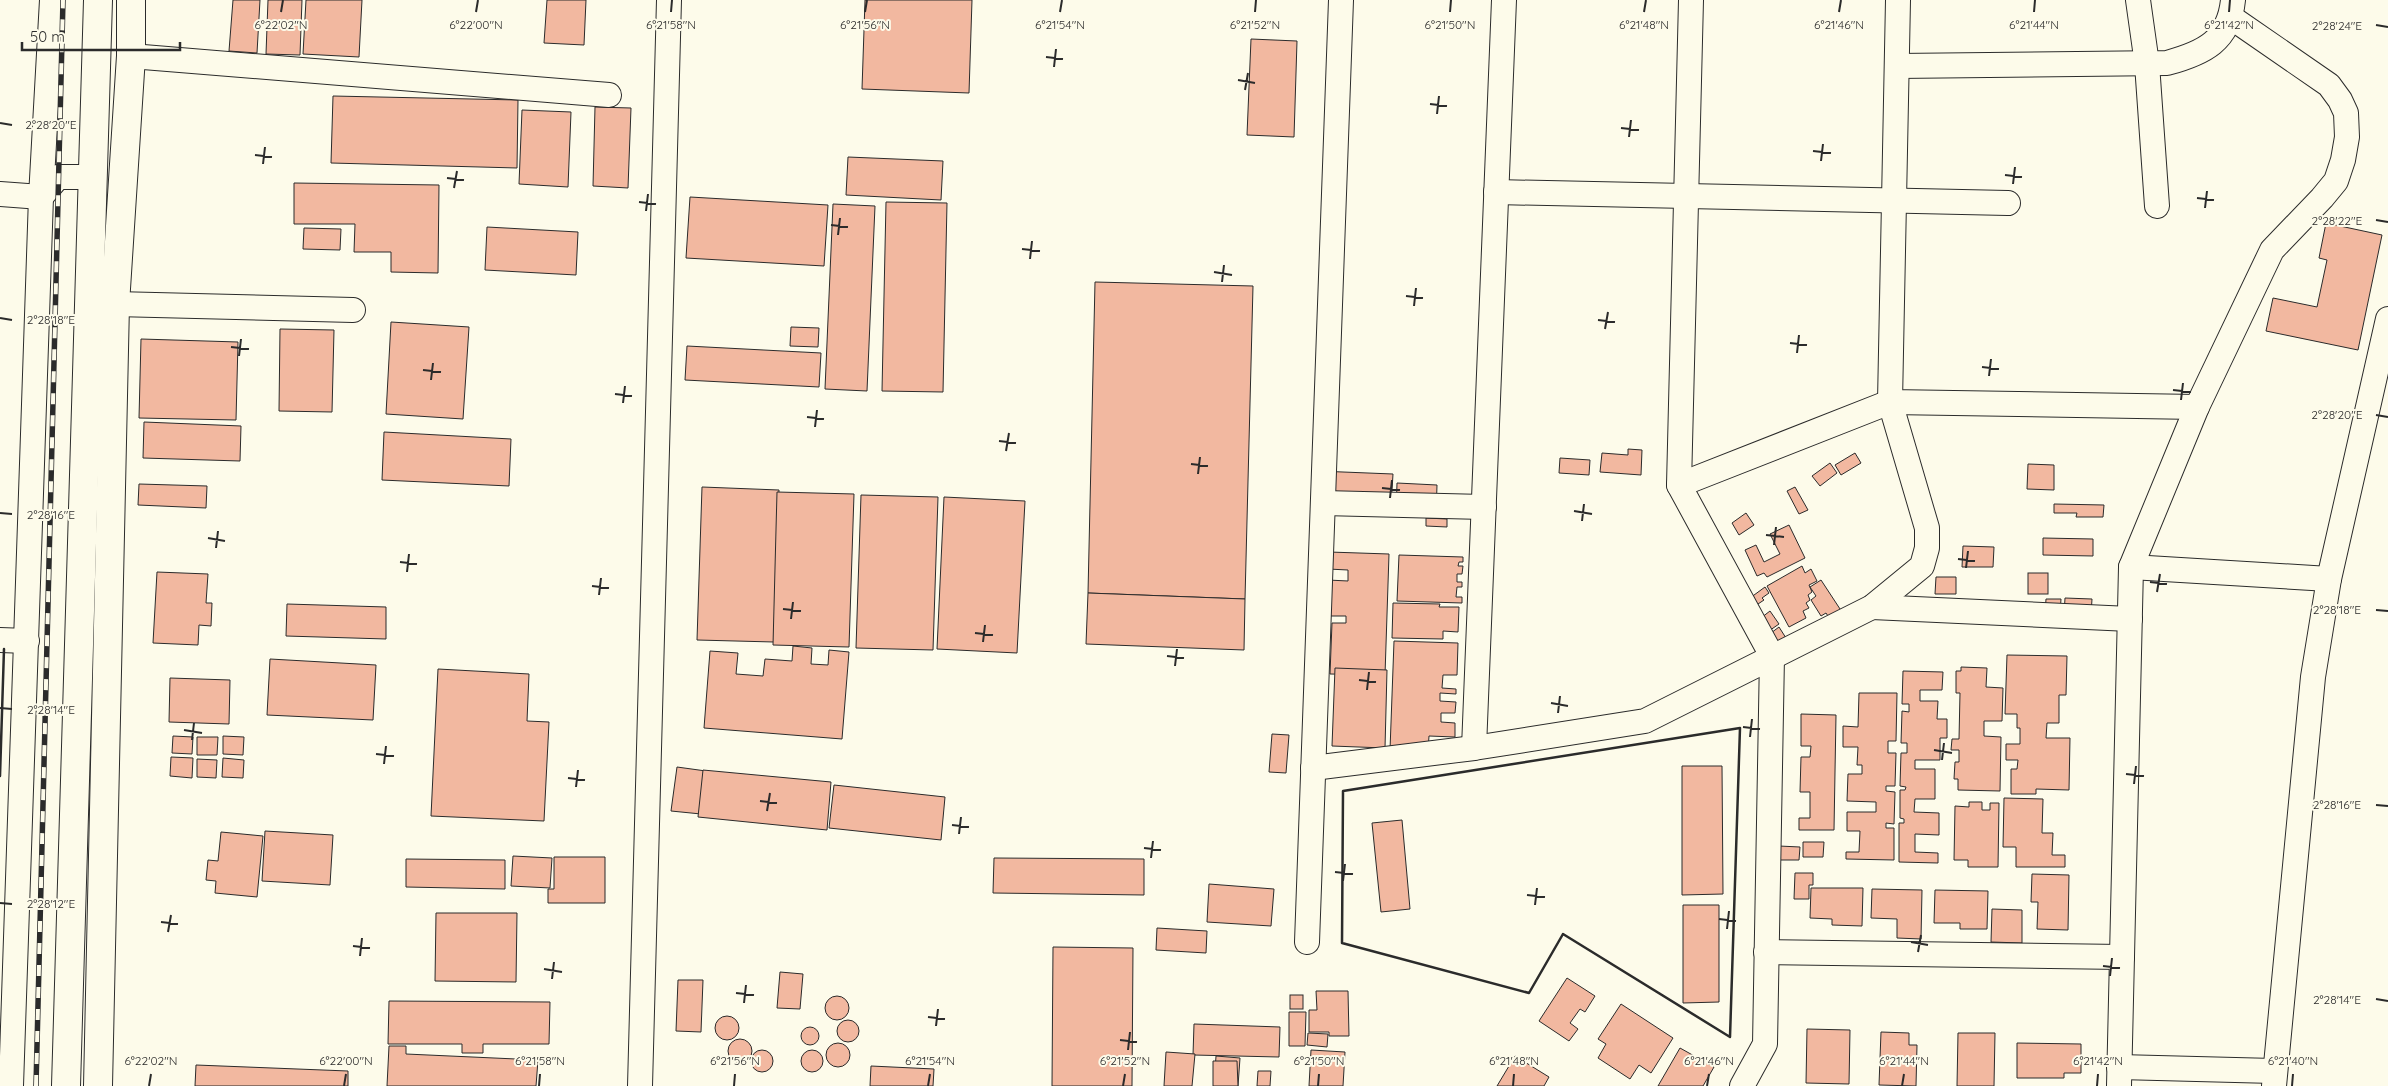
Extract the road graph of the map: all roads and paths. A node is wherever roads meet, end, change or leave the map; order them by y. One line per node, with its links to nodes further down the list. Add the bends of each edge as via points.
1 (52, 0): 19 (street)
2 (98, 0): 15 (highway)
3 (131, 0): 11 (highway)
4 (669, 0): 48 (street)
5 (1341, 0): 29 (street)
6 (1504, 0): 16 (street)
7 (1691, 0): 18 (street)
8 (1898, 0): 13 (street)
9 (2138, 0): 12 (street)
10 (2233, 9): 12 (street, via 2218,40 2193,56); 27 (street, via 2329,85 2346,113 2347,137 2336,180 2272,250)
11 (131, 56): 14 (street); 23 (highway)
12 (2147, 64): 13 (street); 22 (street)
13 (1897, 66): 20 (street)
14 (609, 95)
15 (93, 177): 19 (street, via 58,177); 46 (highway)
16 (1496, 192): 18 (street); 30 (street)
17 (0, 194): 19 (street)
18 (1686, 196): 20 (street); 28 (street)
19 (41, 197): 36 (street)
20 (1894, 200): 21 (street); 26 (street)
21 (2008, 203)
22 (2157, 206)
23 (115, 304): 24 (street); 47 (highway)
24 (353, 310)
25 (2388, 319): 32 (street)
26 (1890, 402): 27 (street); 28 (street); 33 (street, via 1927,528 1927,548 1922,566)
27 (2197, 407): 31 (street)
28 (1679, 485): 37 (street)
29 (1323, 503): 30 (street); 39 (street)
30 (1484, 507): 38 (street)
31 (2131, 567): 32 (street); 34 (street)
32 (2328, 579): 44 (street, via 2313,677)
33 (1872, 607): 34 (street); 37 (street)
34 (2130, 619): 42 (street)
35 (0, 640): 36 (street)
36 (27, 642): 45 (street)
37 (1772, 656): 38 (street, via 1645,721); 41 (street)
38 (1474, 748): 39 (street)
39 (1314, 768): 40 (street)
40 (1308, 942)
41 (1766, 952): 42 (street); 49 (street, via 1765,1044)
42 (2122, 957): 43 (street)
43 (2119, 1076): 44 (street)
44 (2274, 1078)
45 (11, 1086)
46 (66, 1086)
47 (98, 1086)
48 (640, 1086)
49 (1742, 1086)

